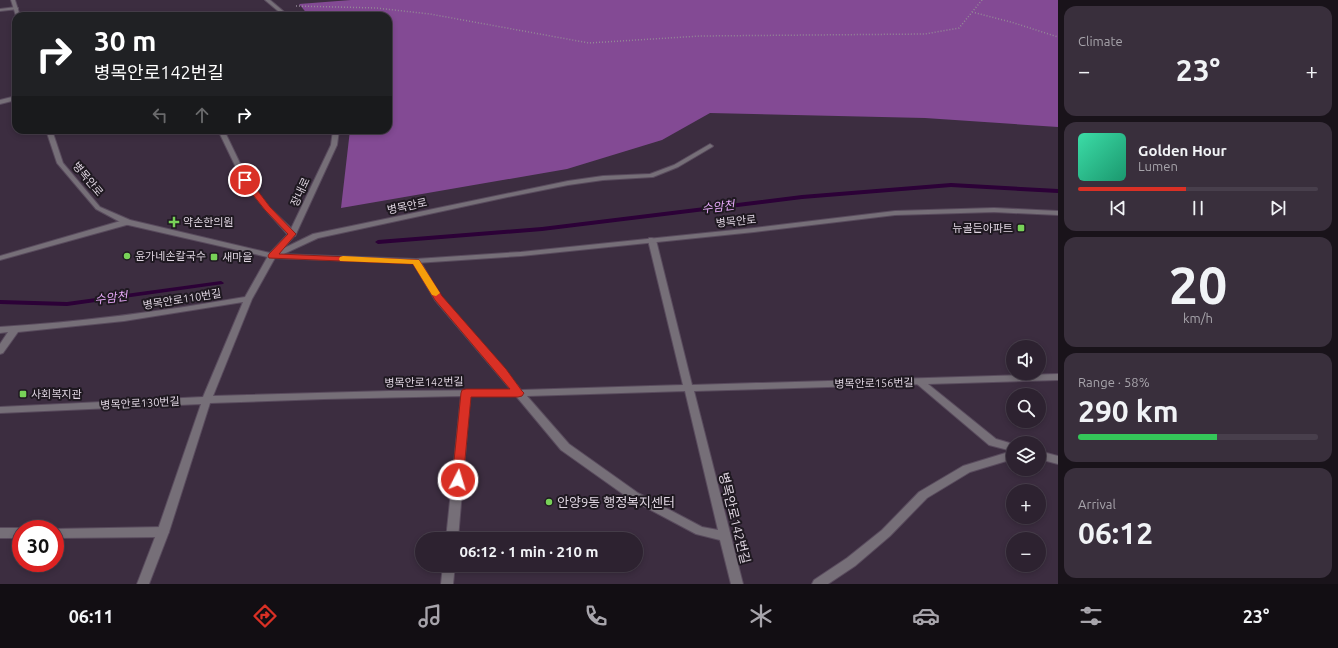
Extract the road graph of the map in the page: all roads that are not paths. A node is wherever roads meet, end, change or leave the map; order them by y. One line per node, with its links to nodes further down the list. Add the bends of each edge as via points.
1 (13, 0): 3 (street)
2 (268, 0): 6 (street)
3 (16, 8): 4 (street); 5 (street)
4 (0, 10)
5 (17, 12)
6 (282, 12)
7 (12, 99): 8 (street)
8 (0, 102)
9 (50, 134): 14 (street, 병목안로, via 60,163 98,208)
10 (223, 134): 15 (street, via 245,180)
11 (335, 134): 15 (street, 장내로, via 334,144)
12 (710, 146): 17 (street, 병목안로, via 676,166 651,176 582,181 503,196 316,236)
13 (1058, 213): 16 (street, 병목안로, via 994,210 895,213)
14 (127, 222): 17 (street, 병목안로); 18 (street)
15 (292, 234): 17 (street, 장내로)
16 (652, 240): 19 (street, 병목안로, via 520,254); 26 (street, 병목안로142번길)
17 (272, 256): 19 (street, 병목안로); 20 (street)
18 (0, 258)
19 (416, 261): 28 (street, via 438,298)
20 (248, 298): 21 (street, 병목안로110번길, via 187,310 84,324); 29 (street)
21 (15, 329): 22 (street, 병목안로110번길); 23 (street)
22 (0, 330)
23 (0, 352)
24 (1058, 377): 25 (street, 병목안로156번길)
25 (920, 382): 26 (street, 병목안로156번길); 31 (street, via 993,442)
26 (689, 388): 28 (street, 병목안로142번길); 40 (street, 병목안로142번길)
27 (466, 393): 28 (street, 병목안로142번길); 29 (street, 병목안로142번길); 36 (street)
28 (518, 393): 40 (street, via 565,447 634,496 700,531)
29 (207, 399): 30 (street, 병목안로130번길); 35 (street)
30 (0, 410)
31 (1006, 446)
32 (1006, 457): 45 (street, via 967,469 923,495 886,533 851,562)
33 (1046, 457): 34 (street)
34 (1058, 460)
35 (163, 532): 39 (street); 42 (street)
36 (453, 532)
37 (0, 533): 38 (street)
38 (12, 533)
39 (64, 533)
40 (726, 536): 44 (street, 병목안로142번길)
41 (448, 572): 43 (street)
42 (143, 584)
43 (447, 584)
44 (737, 584)
45 (818, 584)

